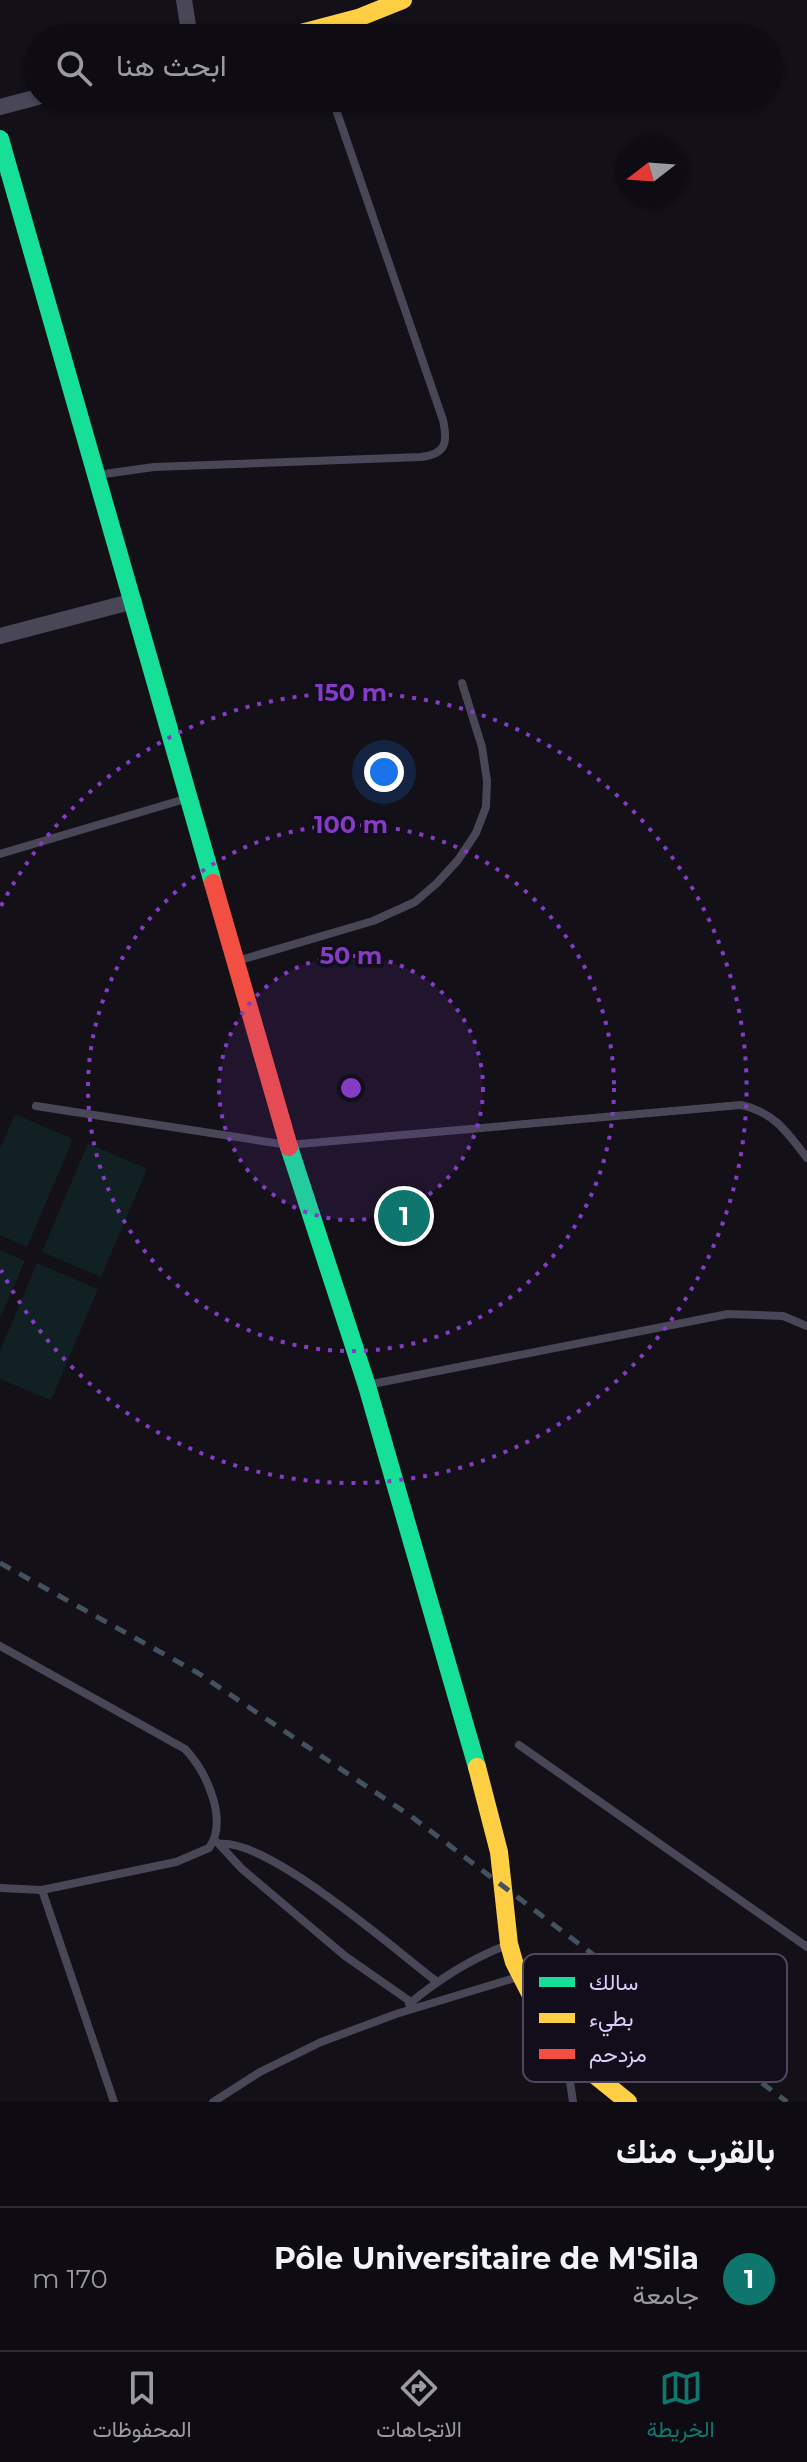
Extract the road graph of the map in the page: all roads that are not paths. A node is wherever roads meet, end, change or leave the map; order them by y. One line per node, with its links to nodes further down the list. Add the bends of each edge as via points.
1 (184, 0): 3 (street)
2 (403, 0): 4 (street)
3 (188, 24)
4 (342, 24)
5 (24, 101): 6 (street)
6 (0, 107)
7 (337, 112): 9 (lane, via 443,420 447,439 442,448 421,457 154,467)
8 (0, 139): 9 (street)
9 (97, 475): 10 (street)
10 (134, 601): 11 (street); 13 (street)
11 (0, 636)
12 (462, 683): 15 (lane, via 487,781 486,807 458,860 415,902 373,921)
13 (190, 798): 14 (lane); 15 (street)
14 (0, 854)
15 (236, 962): 17 (street)
16 (36, 1106): 17 (lane)
17 (288, 1145): 18 (lane, via 741,1105 772,1118); 20 (street)
18 (807, 1158)
19 (807, 1326): 20 (lane, via 783,1316 728,1314)
20 (367, 1386): 26 (street, via 491,1819)
21 (0, 1646): 23 (lane, via 185,1749 201,1766 208,1784)
22 (519, 1745): 27 (lane)
23 (217, 1842): 25 (lane, via 176,1862); 29 (lane, via 240,1845 301,1878); 31 (lane, via 345,1956)
24 (0, 1888): 25 (lane)
25 (42, 1890): 35 (lane)
26 (509, 1944): 28 (street); 29 (lane)
27 (807, 1947)
28 (521, 1977): 30 (street); 32 (lane)
29 (436, 1981): 31 (lane)
30 (523, 1981)
31 (411, 2002): 32 (lane)
32 (396, 2014): 36 (lane, via 297,2054)
33 (570, 2082): 37 (lane)
34 (603, 2082): 38 (street)
35 (114, 2102)
36 (213, 2102)
37 (573, 2102)
38 (628, 2102)

